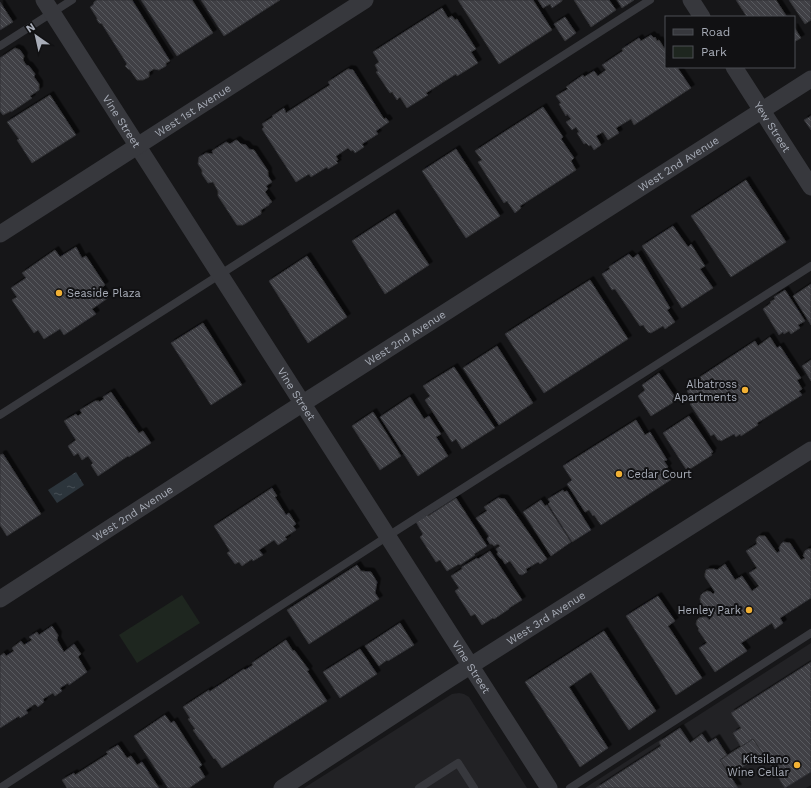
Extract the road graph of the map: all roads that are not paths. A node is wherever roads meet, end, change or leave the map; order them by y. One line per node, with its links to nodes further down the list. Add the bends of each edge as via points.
1 (72, 0): 5 (lane)
2 (364, 0): 11 (street, West 1st Avenue)
3 (650, 0): 15 (lane)
4 (691, 0): 6 (street)
5 (48, 6): 7 (lane); 11 (street, Vine Street)
6 (701, 16)
7 (0, 46)
8 (735, 68): 10 (street, Yew Street)
9 (811, 79): 10 (street, West 2nd Avenue)
10 (762, 110): 12 (street, Yew Street); 16 (street, West 2nd Avenue)
11 (138, 146): 13 (street, West 1st Avenue); 15 (street, Vine Street)
12 (811, 187)
13 (0, 234)
14 (811, 266): 19 (lane)
15 (220, 274): 16 (street, Vine Street); 17 (lane)
16 (303, 404): 19 (street, Vine Street); 20 (street, West 2nd Avenue)
17 (0, 415)
18 (811, 450): 22 (street, West 3rd Avenue)
19 (388, 536): 22 (street, Vine Street); 23 (lane)
20 (0, 599)
21 (811, 633): 28 (lane)
22 (470, 666): 24 (street, West 3rd Avenue); 27 (street, Vine Street)
23 (0, 788)
24 (282, 788)
25 (419, 788): 26 (lane, via 458,763)
26 (474, 788)
27 (549, 788)
28 (570, 788)

